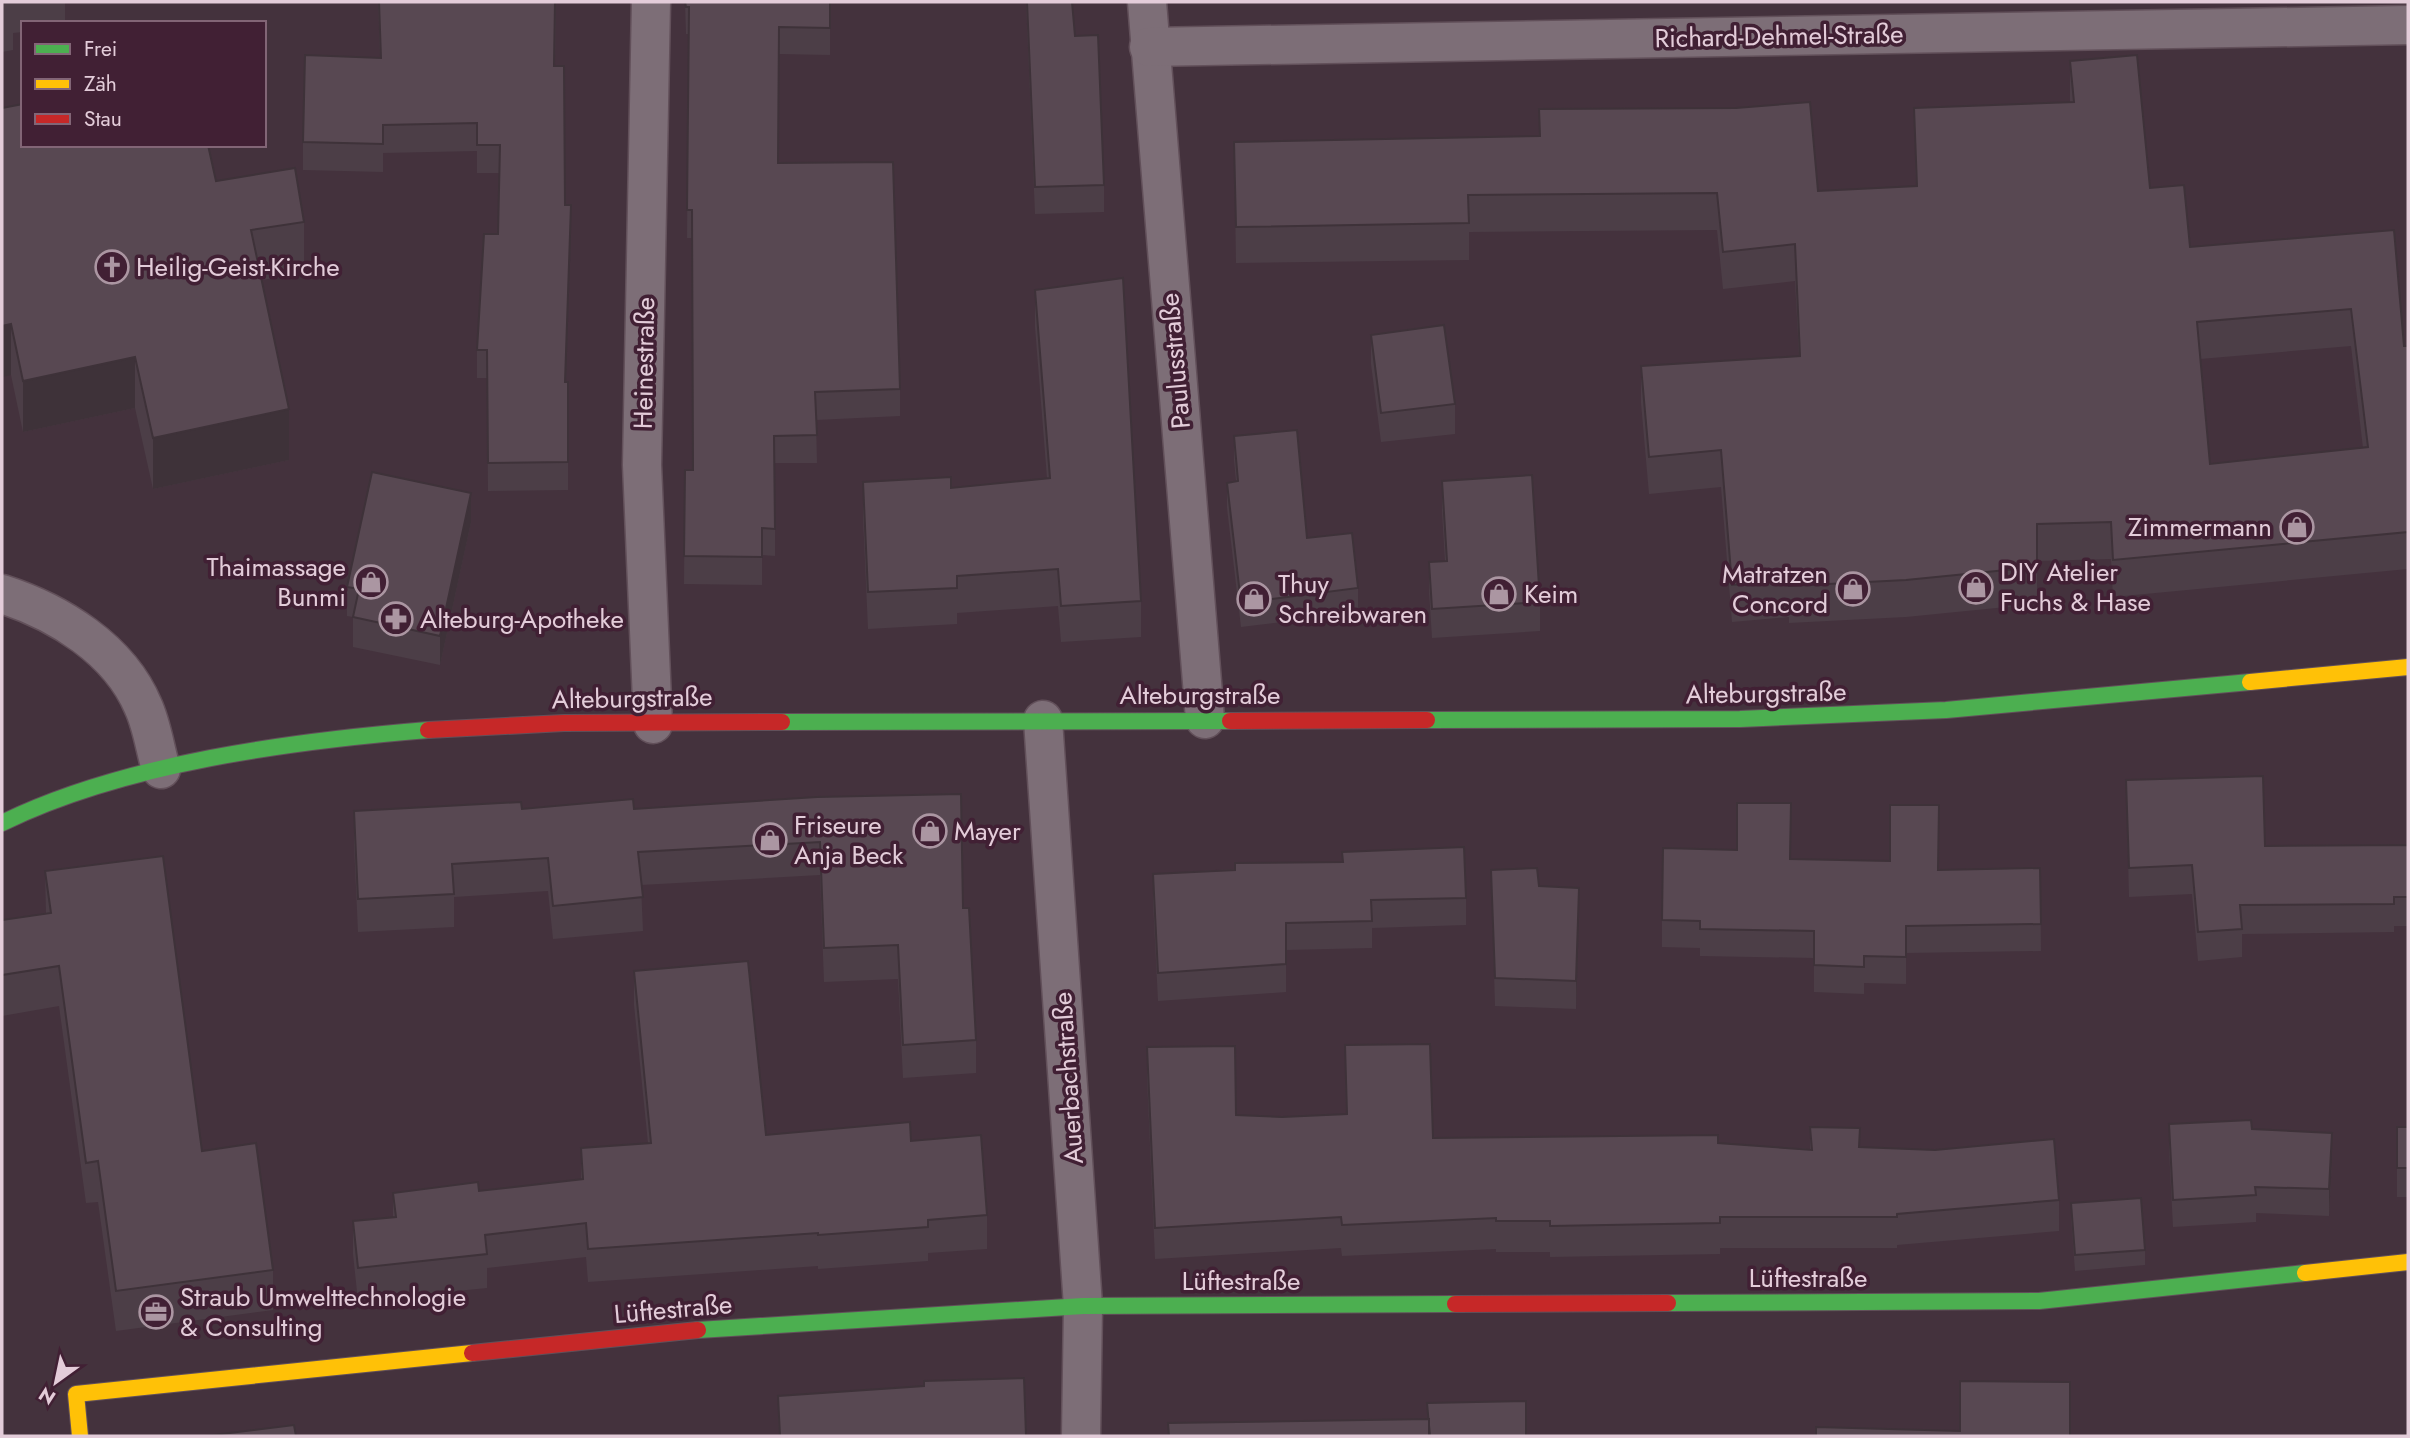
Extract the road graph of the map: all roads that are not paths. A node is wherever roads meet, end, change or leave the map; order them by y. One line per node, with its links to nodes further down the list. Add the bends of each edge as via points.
1 (651, 2): 9 (street, Heinestraße, via 642,465)
2 (1147, 2): 4 (street, Paulusstraße)
3 (2408, 24): 4 (street, Richard-Dehmel-Straße)
4 (1149, 47): 7 (street, Paulusstraße)
5 (2, 594): 10 (street, via 64,621 110,658 144,707)
6 (2408, 667): 7 (main road, Alteburgstraße, via 1868,715)
7 (1205, 719): 8 (main road, Alteburgstraße)
8 (1043, 720): 9 (main road, Alteburgstraße); 13 (street, Auerbachstraße)
9 (653, 724): 10 (main road, Alteburgstraße, via 424,729 259,749)
10 (161, 769): 11 (main road, Alteburgstraße, via 64,797)
11 (2, 823)
12 (2408, 1262): 13 (main road, Lüftestraße, via 2039,1301)
13 (1083, 1306): 14 (main road, Lüftestraße, via 670,1332 76,1394); 15 (street, Auerbachstraße)
14 (80, 1436)
15 (1081, 1436)

